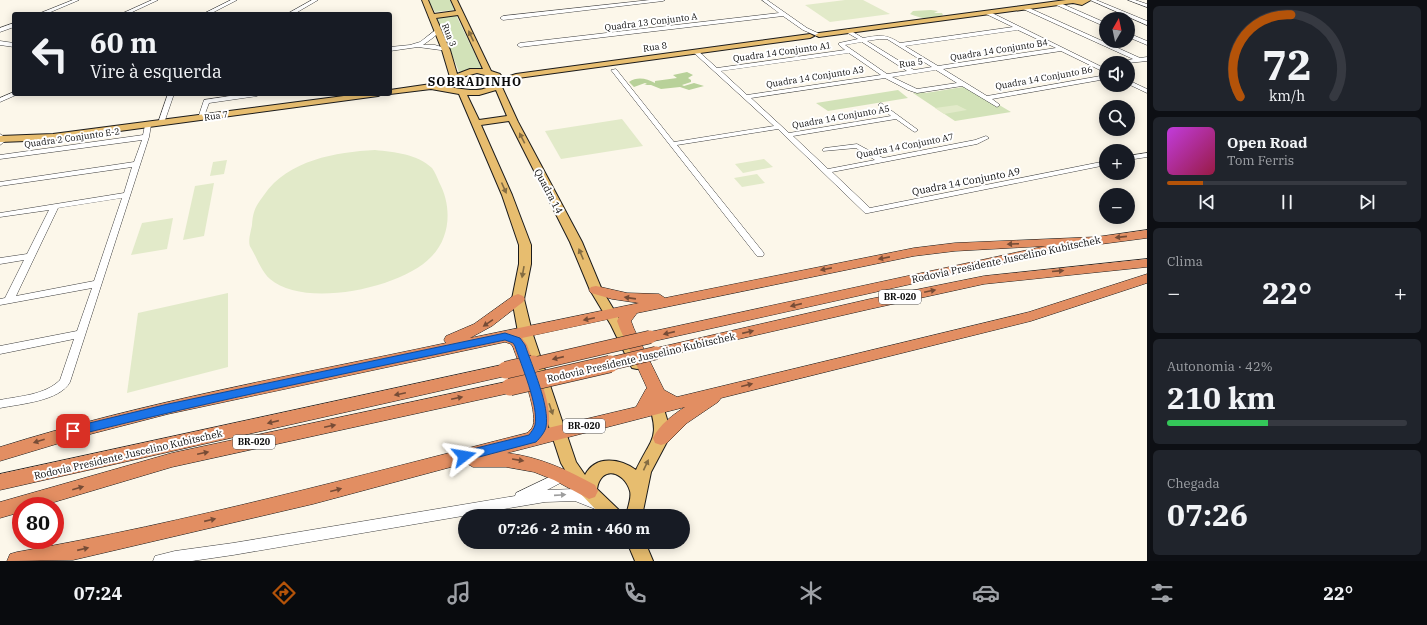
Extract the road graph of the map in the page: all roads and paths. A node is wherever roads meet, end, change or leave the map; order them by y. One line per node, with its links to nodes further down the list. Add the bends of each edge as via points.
1 (77, 0): 15 (street)
2 (156, 0): 16 (street)
3 (235, 0): 17 (street)
4 (316, 0): 18 (street)
5 (425, 0): 22 (main road, Rua 3)
6 (454, 0): 19 (main road, Rua 3)
7 (663, 0): 23 (street)
8 (764, 0): 21 (street)
9 (1079, 0): 12 (main road, Rua 8)
10 (1092, 0): 25 (street)
11 (1130, 0): 13 (street)
12 (1056, 3): 14 (main road, Rua 8); 24 (street)
13 (1147, 6)
14 (1025, 8): 20 (main road, Rua 8); 46 (street)
15 (46, 12)
16 (129, 12)
17 (210, 12)
18 (294, 12)
19 (460, 12): 22 (main road); 55 (main road, Rua 3, one-way to 19)
20 (988, 13): 27 (street); 30 (main road, Rua 8)
21 (785, 14): 31 (street); 38 (street, Quadra 13 Conjunto A)
22 (432, 15): 29 (main road, Rua 3)
23 (503, 18)
24 (1099, 22)
25 (1147, 23)
26 (12, 26): 28 (street)
27 (1018, 28): 37 (street); 41 (street)
28 (0, 30)
29 (437, 31): 39 (street, via 429,41); 42 (main road, Rua 3)
30 (848, 31): 31 (main road, Rua 8); 33 (street)
31 (816, 36): 43 (main road, Rua 8)
32 (1135, 38): 35 (street)
33 (862, 40): 37 (street, via 886,37); 44 (street, via 842,43 841,45); 54 (street)
34 (0, 42): 36 (street)
35 (1147, 43)
36 (12, 45)
37 (900, 45): 51 (street)
38 (520, 46)
39 (408, 47): 40 (street); 42 (street)
40 (392, 49)
41 (1062, 49): 48 (street); 51 (street, Quadra 14 Conjunto B4)
42 (446, 50): 59 (main road, Rua 3)
43 (695, 51): 50 (main road, Rua 8); 53 (street)
44 (850, 51): 53 (street, Quadra 14 Conjunto A1); 57 (street)
45 (1147, 59): 46 (street)
46 (1139, 60): 47 (street)
47 (1135, 61)
48 (1096, 66): 49 (street); 52 (street)
49 (1099, 66)
50 (614, 68): 56 (main road, Rua 8, via 600,64); 88 (street)
51 (938, 68): 54 (street, Rua 5); 60 (street)
52 (1099, 68)
53 (717, 70): 71 (street)
54 (913, 72): 57 (street, Rua 5)
55 (491, 73): 56 (main road, Rua 8); 59 (main road, Rua 8, via 469,72); 62 (main road, Rua 3, via 498,76)
56 (516, 76): 62 (main road, Rua 8)
57 (887, 76): 60 (street, via 914,90); 71 (street, Quadra 14 Conjunto A3)
58 (1099, 78): 72 (street, Quadra 14 Conjunto B6)
59 (453, 79): 63 (main road, Rua 8); 65 (main road, Rua 3, via 450,83)
60 (963, 84): 72 (street)
61 (1135, 85): 64 (street)
62 (500, 87): 65 (main road, Rua 8, via 478,93); 76 (main road, Quadra 14)
63 (416, 89): 65 (main road, Rua 8); 66 (main road)
64 (1147, 90)
65 (459, 91): 79 (main road, Rua 3)
66 (392, 92)
67 (12, 95): 73 (street)
68 (169, 96): 80 (street)
69 (244, 96): 78 (street, via 206,102)
70 (363, 96): 78 (main road, Rua 7)
71 (747, 97): 82 (street)
72 (986, 98): 75 (street)
73 (0, 100)
74 (881, 105): 77 (street, Quadra 14 Conjunto A5)
75 (997, 105)
76 (511, 116): 79 (main road); 110 (main road, Quadra 14, one-way to 76, via 569,229)
77 (896, 117): 83 (street, Quadra 14 Conjunto A5); 84 (street, Quadra 14 Conjunto A5)
78 (201, 118): 80 (main road, Rua 7)
79 (474, 121): 111 (main road, Rua 3, one-way to 111, via 507,195 525,245 525,264)
80 (161, 123): 81 (main road, Rua 7)
81 (148, 125): 85 (street); 87 (main road, Rua 7)
82 (779, 127): 84 (street); 88 (street)
83 (915, 130)
84 (788, 135): 96 (street)
85 (146, 137): 91 (street, Quadra 2 Conjunto E-2); 94 (street)
86 (986, 138): 93 (street, Quadra 14 Conjunto A7, via 977,142)
87 (1, 141)
88 (672, 144): 103 (street)
89 (824, 150): 93 (street, via 857,146)
90 (1147, 155): 92 (street)
91 (0, 156)
92 (1135, 157)
93 (881, 160): 96 (street, Quadra 14 Conjunto A7)
94 (137, 164): 97 (street); 98 (street)
95 (1099, 164): 96 (street, Quadra 14 Conjunto A9, via 868,211)
96 (827, 171)
97 (0, 184)
98 (126, 195): 99 (street); 108 (street)
99 (55, 206): 100 (street); 104 (street)
100 (0, 215)
101 (1147, 234): 102 (highway, Rodovia Presidente Juscelino Kubitschek / BR-020, one-way to 102)
102 (1094, 240): 109 (highway, BR-020, one-way to 109, via 955,247 914,252); 130 (highway, Rodovia Presidente Juscelino Kubitschek / BR-020, one-way to 130, bridge)
103 (760, 254)
104 (30, 256): 105 (street); 112 (street)
105 (0, 261)
106 (1147, 263): 137 (highway, Rodovia Presidente Juscelino Kubitschek / BR-020, one-way to 106, bridge, via 172,460 510,387 862,305 984,280)
107 (1147, 278): 120 (highway, BR-020, one-way to 107, via 1031,316)
108 (96, 284): 112 (street); 116 (street)
109 (751, 284): 110 (highway, one-way to 110, via 714,288 661,299 632,299); 113 (highway, BR-020)
110 (596, 290): 114 (main road, Quadra 14)
111 (518, 299): 115 (main road); 119 (highway, one-way to 119, via 489,323 465,336)
112 (5, 301)
113 (632, 310): 114 (highway, BR-020); 122 (highway, via 625,318 624,324 647,372 661,396)
114 (612, 314): 115 (highway, BR-020, one-way to 115); 121 (main road, Quadra 14)
115 (525, 332): 117 (highway, BR-020); 124 (main road, one-way to 124)
116 (80, 334): 118 (street); 123 (street, via 65,382 60,388 50,393)
117 (505, 336): 119 (highway, BR-020); 126 (highway, via 516,340 520,345 542,416 538,433)
118 (0, 350)
119 (366, 365): 127 (highway, BR-020, one-way to 127, via 108,422)
120 (728, 390): 122 (highway, BR-020); 125 (highway, via 681,418)
121 (655, 401): 122 (highway, BR-020); 124 (highway, BR-020, via 641,412); 125 (main road, Quadra 14, via 662,426)
122 (677, 403)
123 (0, 404)
124 (559, 432): 126 (highway, BR-020); 129 (main road)
125 (661, 438): 132 (main road, one-way to 125, via 643,471)
126 (532, 439): 128 (highway, BR-020)
127 (0, 454)
128 (437, 463): 129 (highway, one-way to 129, via 514,459); 139 (highway, BR-020, one-way to 128, via 73,551 312,496)
129 (567, 472): 131 (highway); 133 (street, via 544,486)
130 (0, 482)
131 (589, 491): 132 (main road, via 594,474 601,468 610,467 628,473); 135 (main road)
132 (638, 491): 136 (main road)
133 (508, 502): 134 (street, one-way to 134, via 575,494); 140 (street)
134 (604, 509)
135 (607, 509)
136 (635, 509)
137 (0, 510)
138 (639, 549): 141 (main road)
139 (17, 561)
140 (160, 561)
141 (644, 561)

